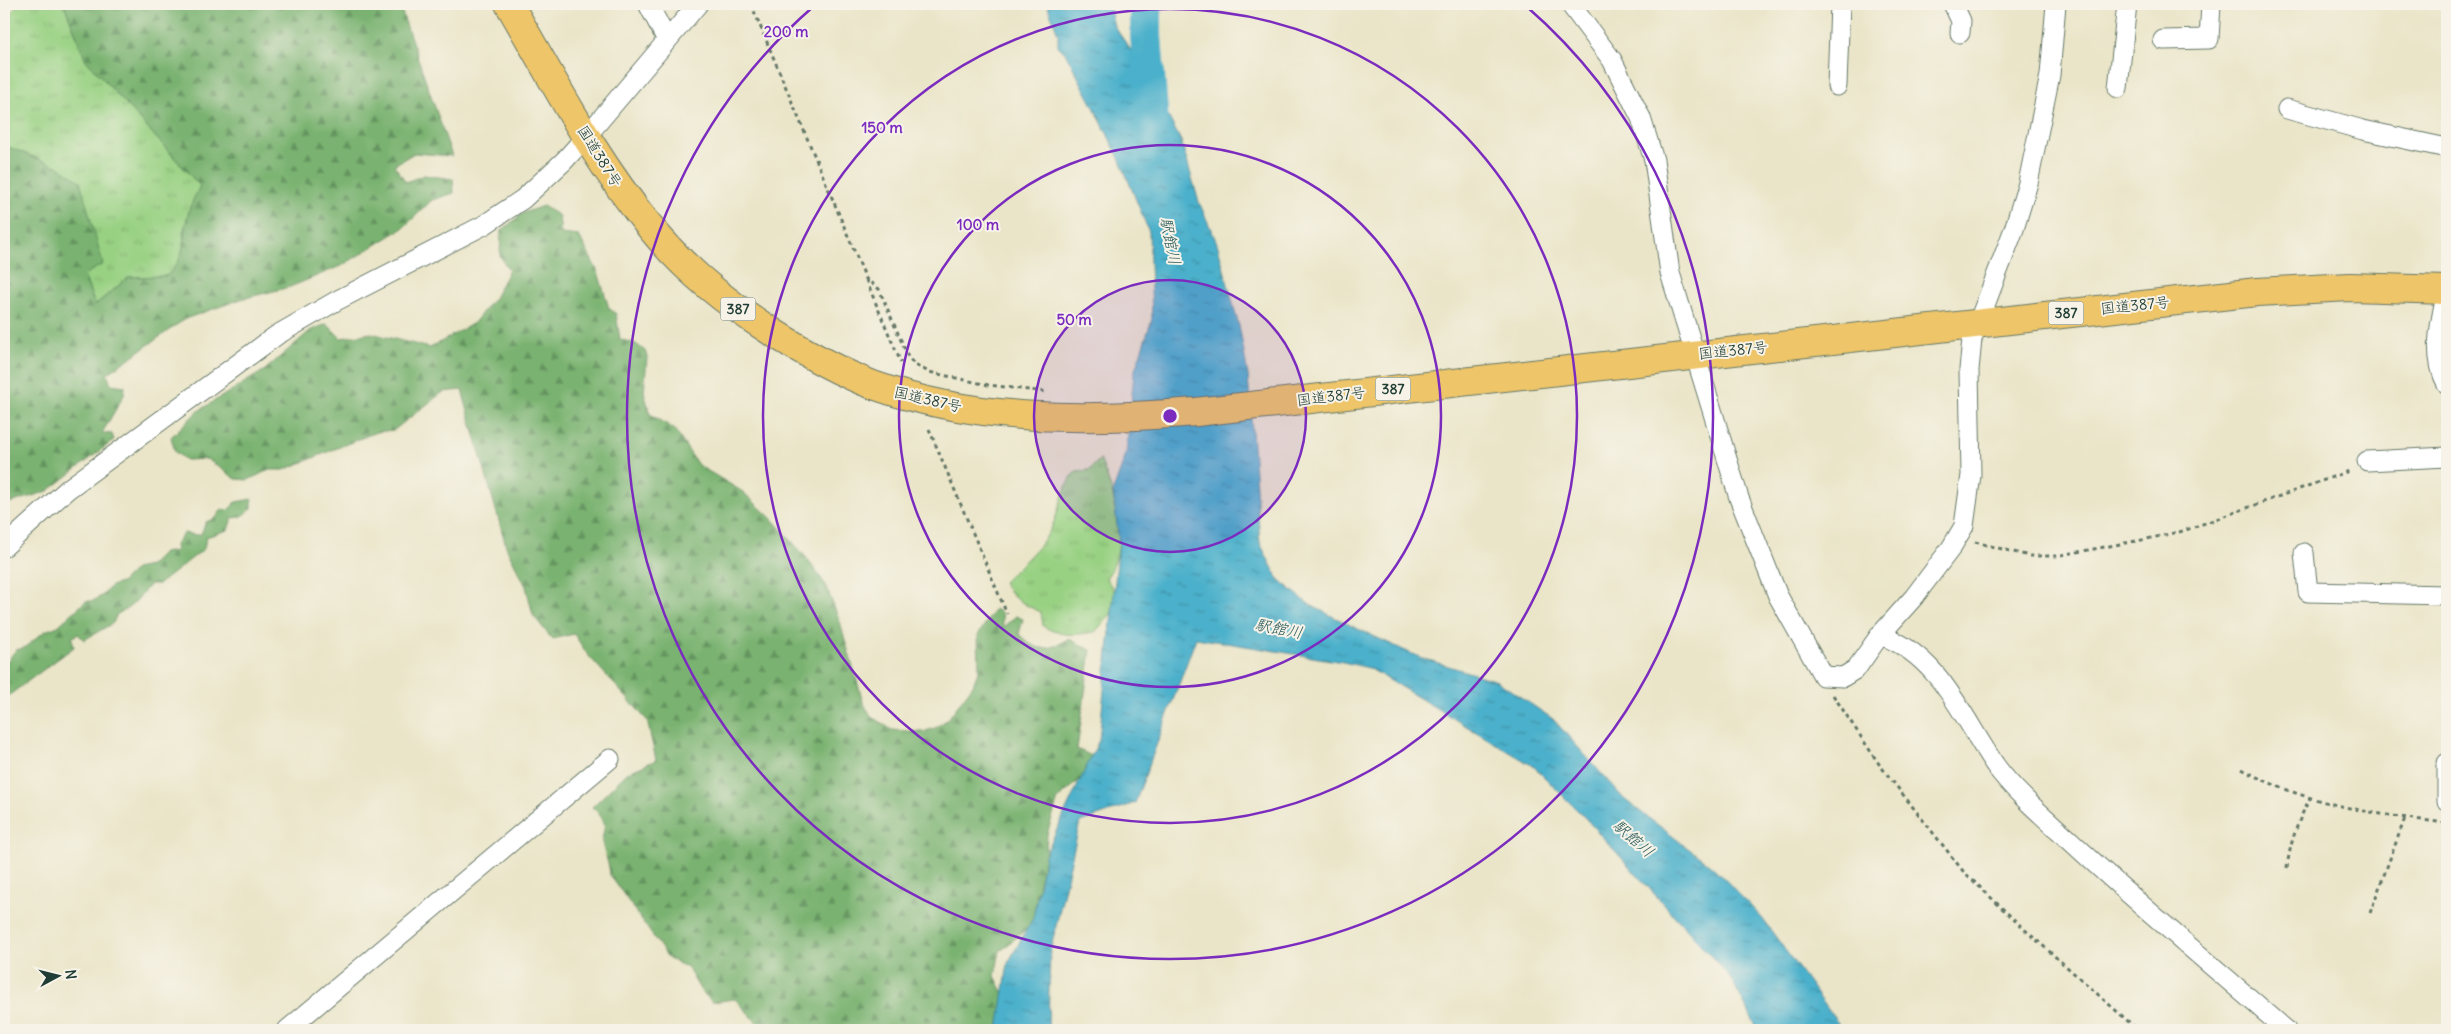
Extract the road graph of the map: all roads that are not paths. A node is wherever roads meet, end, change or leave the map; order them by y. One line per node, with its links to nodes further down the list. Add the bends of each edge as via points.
1 (509, 4): 16 (highway, 国道387号 / 387)
2 (648, 4): 11 (street)
3 (698, 4): 11 (street)
4 (1570, 4): 20 (street, via 1612,60 1641,118 1654,160 1670,273)
5 (1840, 4): 13 (street)
6 (1953, 4): 10 (street, via 1961,21)
7 (2056, 4): 19 (street, via 2050,76 2028,182 2014,230)
8 (2127, 4): 14 (street)
9 (2211, 4): 12 (street, via 2209,39)
10 (1960, 33)
11 (667, 40): 16 (street)
12 (2163, 40)
13 (1837, 86)
14 (2118, 88)
15 (2287, 109): 17 (street)
16 (588, 134): 20 (highway, 国道387号 / 387, via 634,208 694,274 759,324 815,358 870,384 936,402 1004,414 1100,418 1224,409); 24 (street, via 541,183 503,213 336,301 246,356 68,488)
17 (2447, 148)
18 (2447, 290): 19 (highway, 国道387号 / 387, via 2304,289); 21 (street, via 2439,345 2439,364)
19 (1978, 322): 20 (highway, 国道387号 / 387); 27 (street, via 1972,339 1969,370 1970,496 1961,532 1914,597)
20 (1691, 355): 27 (street, via 1750,528 1778,596 1823,676 1849,675)
21 (2447, 384)
22 (2447, 457): 23 (street)
23 (2367, 461)
24 (4, 547)
25 (2304, 553): 26 (street, via 2308,592)
26 (2447, 594)
27 (1880, 635): 32 (street, via 1905,646 1929,666 1945,685 1997,768 2038,810)
28 (610, 759): 31 (street)
29 (2447, 763): 30 (street)
30 (2447, 801)
31 (287, 1030)
32 (2286, 1030)

